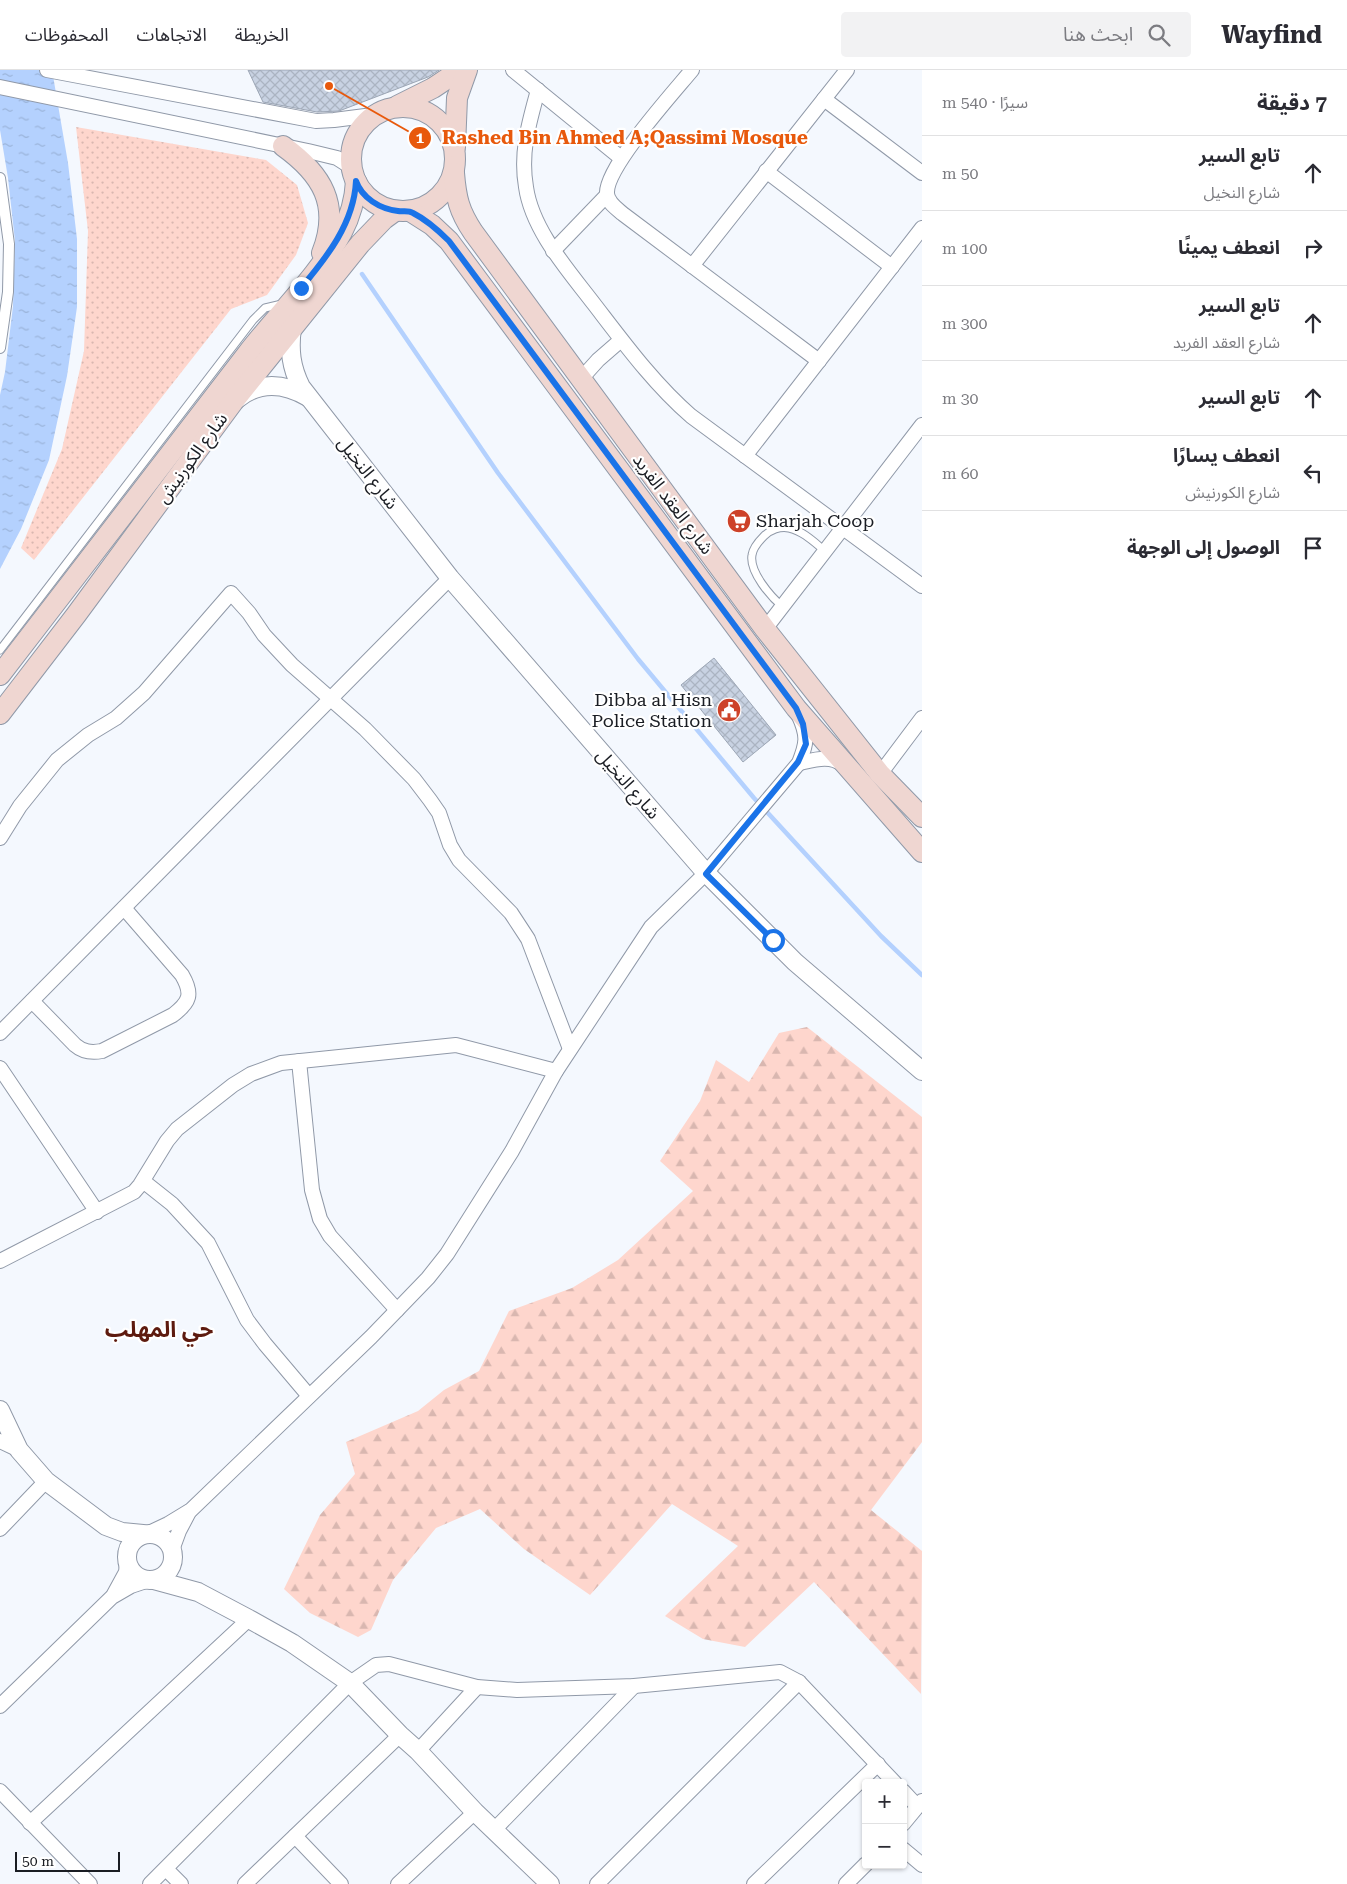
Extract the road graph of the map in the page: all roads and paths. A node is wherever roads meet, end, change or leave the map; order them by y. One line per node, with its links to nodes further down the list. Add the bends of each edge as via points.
1 (47, 70): 11 (street, via 316,121)
2 (460, 70): 10 (main road)
3 (467, 70): 13 (main road, via 457,98)
4 (513, 70): 8 (street)
5 (692, 70): 14 (street)
6 (847, 70): 9 (street)
7 (0, 87): 12 (street)
8 (538, 90): 14 (street); 24 (street, via 526,135 524,177 529,202)
9 (824, 98): 15 (street); 17 (street)
10 (395, 107): 11 (main road); 13 (main road, via 411,107 439,121 449,134)
11 (373, 115): 18 (main road, via 354,138 350,152)
12 (283, 146): 18 (street, via 337,158); 28 (main road, via 315,173 328,202 326,242)
13 (454, 149): 16 (main road)
14 (621, 158): 20 (street)
15 (766, 171): 26 (street); 27 (street)
16 (454, 173): 21 (main road, via 438,198 425,207); 34 (main road, شارع العقد الفريد, via 462,215)
17 (922, 173)
18 (353, 174): 21 (main road, via 358,187 368,198 380,207); 28 (main road, شارع الكورنيش, via 355,197 349,217)
19 (0, 178): 23 (street)
20 (606, 195): 24 (street); 26 (street, via 622,214)
21 (402, 211): 30 (main road, شارع الكورنيش, via 379,224 360,244); 48 (main road, شارع العقد الفريد, via 432,225 449,241)
22 (922, 228): 27 (street)
23 (9, 244): 25 (street); 32 (street, via 8,292)
24 (553, 251): 31 (street)
25 (0, 255)
26 (692, 266): 33 (street)
27 (892, 267): 33 (street)
28 (313, 274): 29 (main road, شارع الكورنيش)
29 (290, 302): 45 (lane, via 265,308 253,320); 46 (main road, شارع الكورنيش)
30 (292, 328): 35 (street, شارع النخيل, via 292,364); 36 (main road, شارع الكورنيش)
31 (621, 340): 34 (street); 38 (street, via 680,406)
32 (0, 348)
33 (819, 361): 38 (street)
34 (580, 380): 44 (main road, شارع العقد الفريد)
35 (308, 397): 36 (street, شارع النخيل, via 296,390 270,385 256,388); 41 (street, شارع النخيل)
36 (233, 402): 49 (main road, شارع الكورنيش)
37 (921, 430): 39 (street)
38 (745, 456): 39 (street)
39 (842, 527): 40 (street); 42 (street)
40 (825, 551): 43 (street); 43 (lane, via 806,536 787,527 775,528 756,545 752,564 773,598)
41 (450, 578): 47 (street); 57 (street, شارع النخيل)
42 (922, 586)
43 (783, 607): 44 (street)
44 (765, 629): 53 (main road, شارع العقد الفريد)
45 (0, 650)
46 (0, 675)
47 (331, 699): 55 (street, via 292,665 231,593 144,693 116,718 57,760 20,806); 58 (street); 61 (street, via 414,779 439,814 459,860 520,925 538,960)
48 (796, 708): 51 (street, via 806,744); 52 (main road, شارع العقد الفريد)
49 (0, 714)
50 (922, 718): 53 (street)
51 (798, 762): 52 (street, via 827,758 838,760); 57 (street)
52 (850, 770): 56 (main road, شارع العقد الفريد)
53 (880, 774): 54 (main road, شارع العقد الفريد)
54 (922, 817)
55 (0, 838)
56 (922, 852)
57 (706, 874): 61 (street, via 651,926); 65 (street, شارع النخيل, via 796,962)
58 (124, 908): 59 (street); 59 (street, via 188,984 187,1001 182,1008 94,1053 75,1045)
59 (32, 1001): 60 (street)
60 (0, 1033)
61 (570, 1049): 64 (street)
62 (299, 1061): 64 (street, via 456,1045); 66 (street, via 281,1063 233,1084 166,1140); 69 (street, via 310,1182 320,1219 330,1236)
63 (0, 1068): 67 (street)
64 (556, 1071): 69 (street, via 512,1151 447,1254)
65 (922, 1071)
66 (143, 1181): 67 (street, via 134,1192); 70 (street, via 172,1204 208,1244 247,1320)
67 (97, 1212): 68 (street)
68 (0, 1261)
69 (397, 1310): 70 (street)
70 (309, 1396): 75 (street)
71 (0, 1410): 73 (street)
72 (0, 1440): 73 (street)
73 (19, 1450): 74 (street)
74 (46, 1481): 76 (street); 77 (street)
75 (191, 1510): 78 (street); 79 (street, via 183,1522)
76 (106, 1526): 78 (street, via 122,1532); 80 (street)
77 (0, 1529)
78 (146, 1533): 79 (street, via 161,1536 170,1544); 80 (street, via 129,1545)
79 (173, 1553): 81 (street, via 168,1572); 82 (street, via 183,1574)
80 (127, 1560): 81 (street, via 134,1574); 83 (street, via 126,1572)
81 (152, 1580): 82 (street); 83 (street, via 131,1586)
82 (198, 1592): 84 (street)
83 (112, 1597): 89 (street)
84 (250, 1619): 86 (street, via 292,1642); 99 (street)
85 (799, 1682): 88 (street, via 780,1672); 92 (street); 113 (street)
86 (350, 1683): 87 (street, via 376,1665 388,1664); 90 (street); 105 (street)
87 (478, 1686): 88 (street, via 517,1690); 91 (street)
88 (634, 1686): 100 (street)
89 (0, 1706)
90 (400, 1736): 91 (street); 101 (street)
91 (418, 1751): 97 (street)
92 (878, 1764): 93 (street); 114 (street)
93 (891, 1779)
94 (0, 1791): 99 (street)
95 (907, 1794): 96 (street)
96 (920, 1804): 98 (street)
97 (475, 1812): 100 (street); 111 (street)
98 (907, 1819)
99 (30, 1823): 106 (street)
100 (495, 1830): 112 (street)
101 (295, 1836): 109 (street); 110 (street)
102 (907, 1853): 103 (street)
103 (922, 1866)
104 (862, 1868): 115 (street)
105 (166, 1869): 107 (street); 108 (street)
106 (90, 1884)
107 (150, 1884)
108 (181, 1884)
109 (245, 1884)
110 (341, 1884)
111 (398, 1884)
112 (550, 1884)
113 (597, 1884)
114 (754, 1884)
115 (846, 1884)

